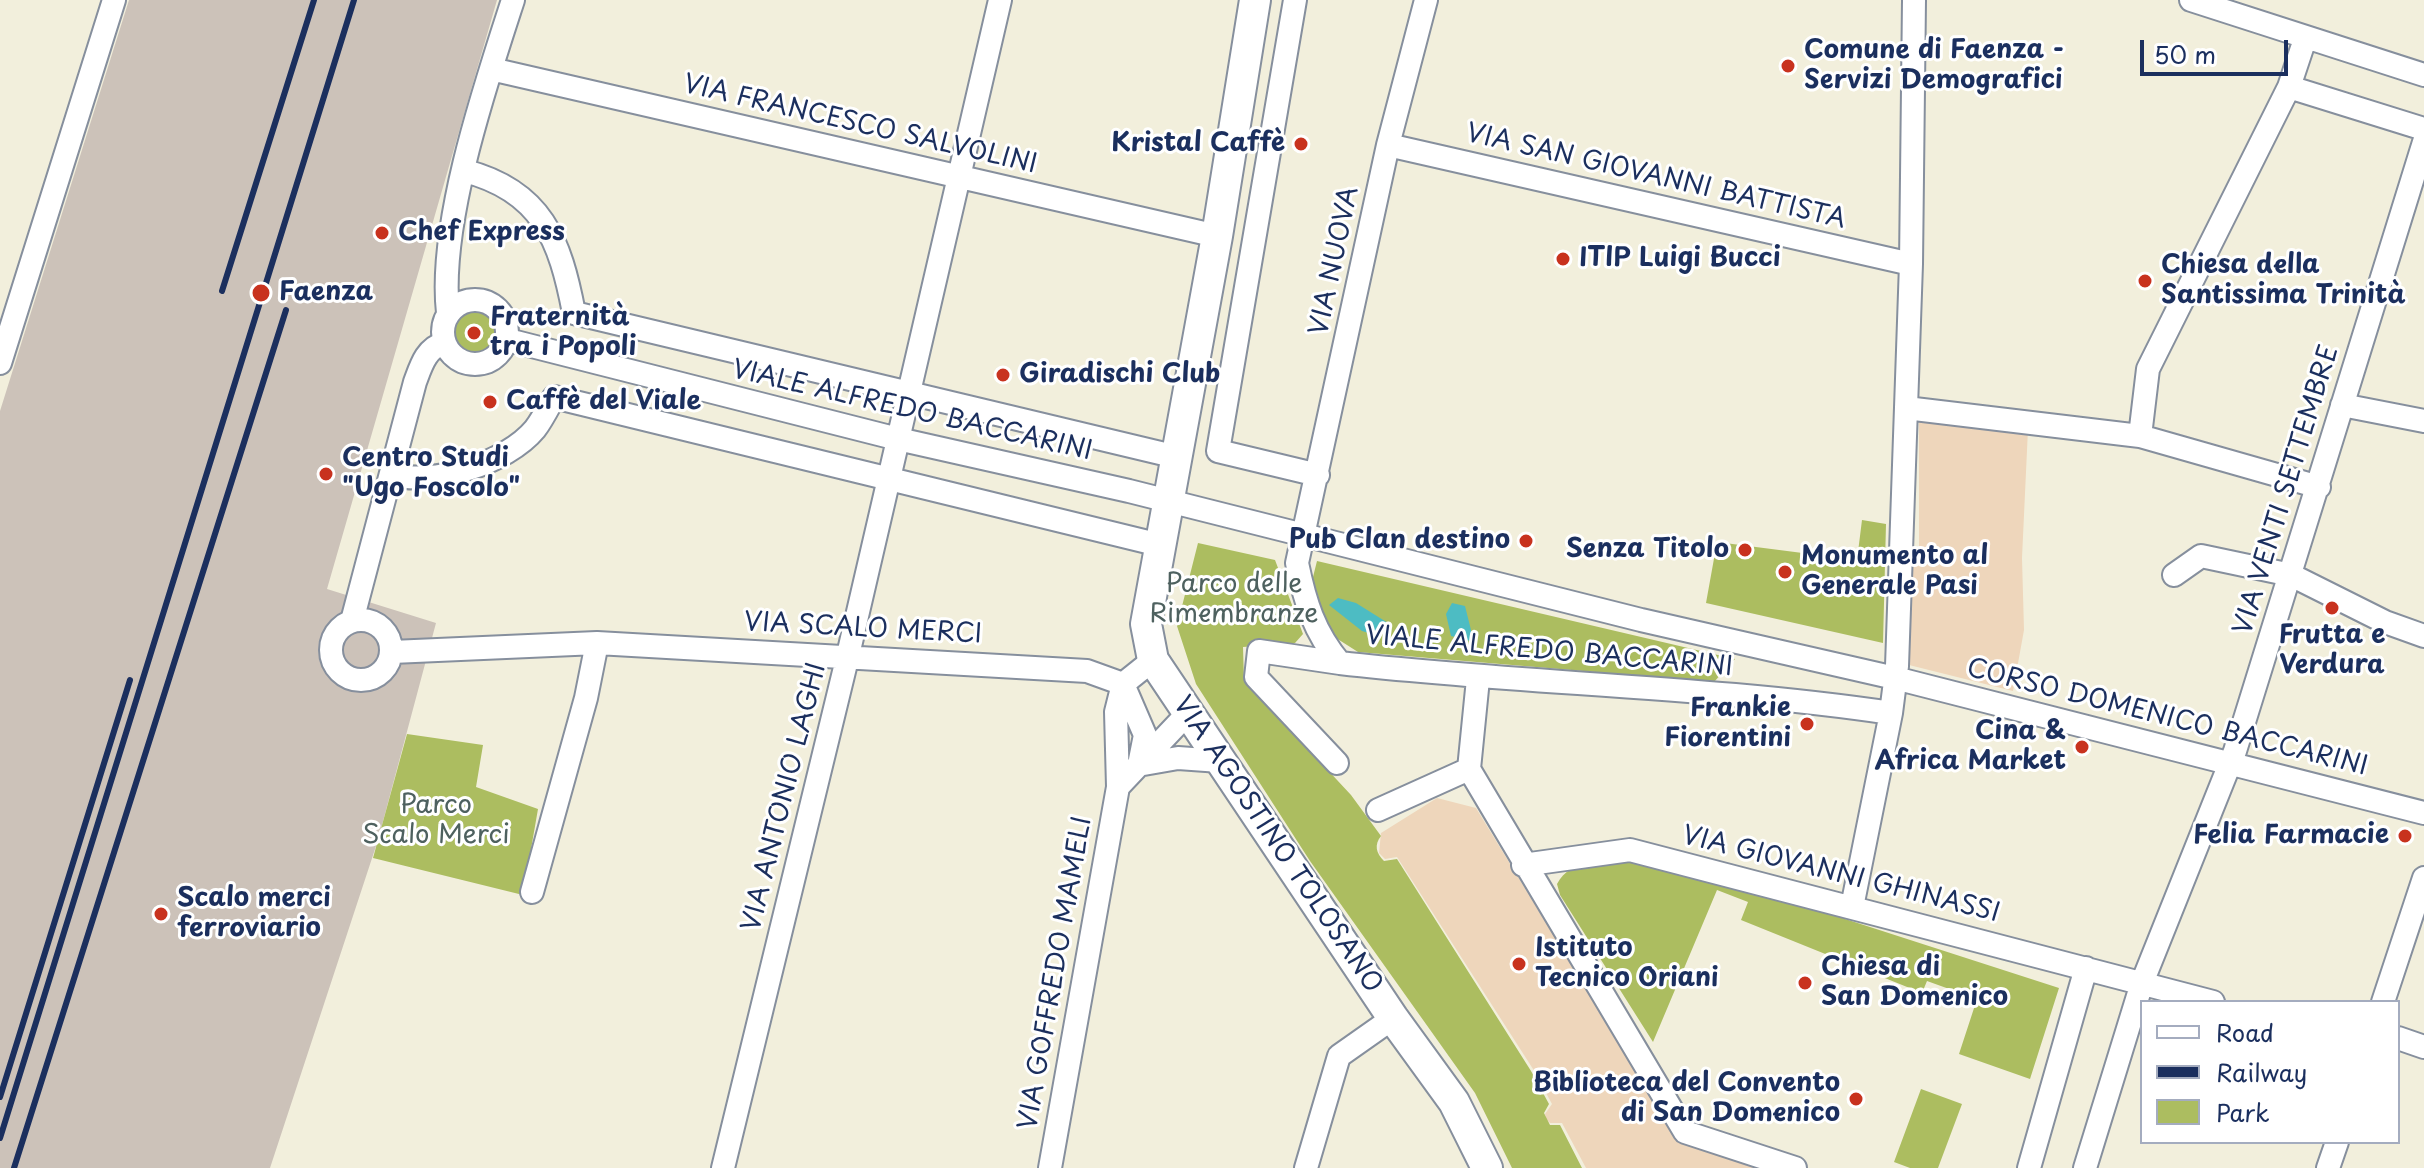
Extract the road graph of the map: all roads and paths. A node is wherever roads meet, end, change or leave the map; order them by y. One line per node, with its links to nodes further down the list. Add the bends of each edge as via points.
1 (114, 0): 25 (street)
2 (513, 0): 10 (street)
3 (1000, 0): 19 (street, VIA ANTONIO LAGHI)
4 (1255, 0): 13 (main road, VIA AGOSTINO TOLOSANO)
5 (1295, 0): 14 (street)
6 (1426, 0): 17 (street, VIA NUOVA)
7 (1914, 0): 21 (street)
8 (2191, 0): 9 (street)
9 (2305, 39): 11 (street); 12 (street)
10 (491, 69): 18 (street); 19 (street, VIA FRANCESCO SALVOLINI)
11 (2424, 75)
12 (2289, 87): 15 (street); 30 (street, via 2148,369)
13 (1236, 113): 14 (street); 20 (main road, VIA AGOSTINO TOLOSANO)
14 (1274, 121): 34 (street, via 1218,451)
15 (2424, 129)
16 (2424, 142): 27 (street, VIA VENTI SETTEMBRE)
17 (1388, 145): 21 (street, VIA SAN GIOVANNI BATTISTA); 34 (street, VIA NUOVA)
18 (465, 171): 22 (street, via 445,263); 26 (street, VIALE ALFREDO BACCARINI, via 496,180 529,202 556,245 574,313)
19 (959, 176): 20 (street, VIA FRANCESCO SALVOLINI); 26 (street, VIA ANTONIO LAGHI)
20 (1217, 236): 32 (main road, VIA AGOSTINO TOLOSANO)
21 (1911, 264): 28 (street)
22 (448, 313): 23 (street, via 465,302 484,301 504,315); 24 (street, via 442,326)
23 (506, 340): 24 (street, via 492,360 474,364 456,358); 31 (street, VIALE ALFREDO BACCARINI)
24 (444, 343): 33 (street, via 423,360)
25 (0, 363)
26 (908, 395): 31 (street, VIA ANTONIO LAGHI); 32 (street, VIALE ALFREDO BACCARINI)
27 (2342, 405): 29 (street); 36 (street, VIA VENTI SETTEMBRE)
28 (1906, 408): 30 (street); 49 (street)
29 (2424, 421)
30 (2140, 436): 36 (street)
31 (898, 439): 35 (street, VIA ANTONIO LAGHI); 37 (street, VIALE ALFREDO BACCARINI)
32 (1177, 457): 37 (main road, VIA AGOSTINO TOLOSANO)
33 (391, 474): 35 (street, via 453,474 495,458 534,431 554,397); 42 (street)
34 (1318, 475): 38 (street, VIA NUOVA)
35 (889, 480): 39 (street); 46 (street, VIA ANTONIO LAGHI)
36 (2319, 487): 41 (street, VIA VENTI SETTEMBRE)
37 (1167, 501): 38 (street, VIALE ALFREDO BACCARINI); 39 (main road, VIA AGOSTINO TOLOSANO)
38 (1305, 535): 48 (street, VIALE ALFREDO BACCARINI, via 1297,563 1306,606 1320,638); 49 (street, VIALE ALFREDO BACCARINI)
39 (1160, 545): 47 (main road, VIA AGOSTINO TOLOSANO, via 1146,624)
40 (2174, 575): 41 (street, via 2201,556)
41 (2291, 575): 43 (street); 56 (street, VIA VENTI SETTEMBRE)
42 (352, 621): 45 (street, via 380,626); 45 (street, via 332,641 333,661 346,676 376,676)
43 (2424, 636)
44 (597, 643): 45 (street, VIA SCALO MERCI); 46 (street, VIA SCALO MERCI); 64 (street)
45 (392, 652)
46 (848, 655): 51 (street, VIA SCALO MERCI, via 1087,671); 74 (street, VIA ANTONIO LAGHI)
47 (1153, 660): 51 (street); 52 (main road, VIA AGOSTINO TOLOSANO)
48 (1340, 663): 50 (street, VIALE ALFREDO BACCARINI); 55 (street, via 1259,651 1256,677)
49 (1895, 678): 53 (street); 56 (street, CORSO DOMENICO BACCARINI)
50 (1478, 679): 53 (street, VIALE ALFREDO BACCARINI, via 1773,698); 58 (street)
51 (1123, 684): 57 (street, via 1145,735); 59 (street, VIA GOFFREDO MAMELI, via 1114,731)
52 (1188, 713): 54 (main road, VIA AGOSTINO TOLOSANO); 57 (street, VIA GOFFREDO MAMELI)
53 (1891, 713): 65 (street)
54 (1220, 761): 57 (street, via 1178,758); 70 (main road, VIA AGOSTINO TOLOSANO)
55 (1337, 763)
56 (2231, 763): 61 (street, CORSO DOMENICO BACCARINI); 67 (street, VIA VENTI SETTEMBRE)
57 (1138, 765): 59 (street, VIA GOFFREDO MAMELI)
58 (1469, 769): 60 (street); 62 (street)
59 (1118, 787): 75 (street, VIA GOFFREDO MAMELI)
60 (1378, 810)
61 (2424, 813)
62 (1523, 865): 65 (street, VIA GIOVANNI GHINASSI, via 1630,850); 78 (street, via 1685,1132)
63 (2424, 878): 69 (street)
64 (532, 892)
65 (1852, 907): 66 (street, VIA GIOVANNI GHINASSI)
66 (2086, 968): 67 (street, VIA GIOVANNI GHINASSI); 79 (street)
67 (2142, 983): 68 (street, VIA GIOVANNI GHINASSI); 80 (street, VIA VENTI SETTEMBRE)
68 (2206, 1000)
69 (2384, 1000)
70 (1393, 1018): 76 (street, via 1339,1056); 77 (main road, VIA AGOSTINO TOLOSANO, via 1454,1102)
71 (2400, 1039): 72 (street)
72 (2424, 1047)
73 (2336, 1144): 81 (street)
74 (723, 1168)
75 (1050, 1168)
76 (1306, 1168)
77 (1487, 1168)
78 (1795, 1168)
79 (2029, 1168)
80 (2085, 1168)
81 (2328, 1168)

